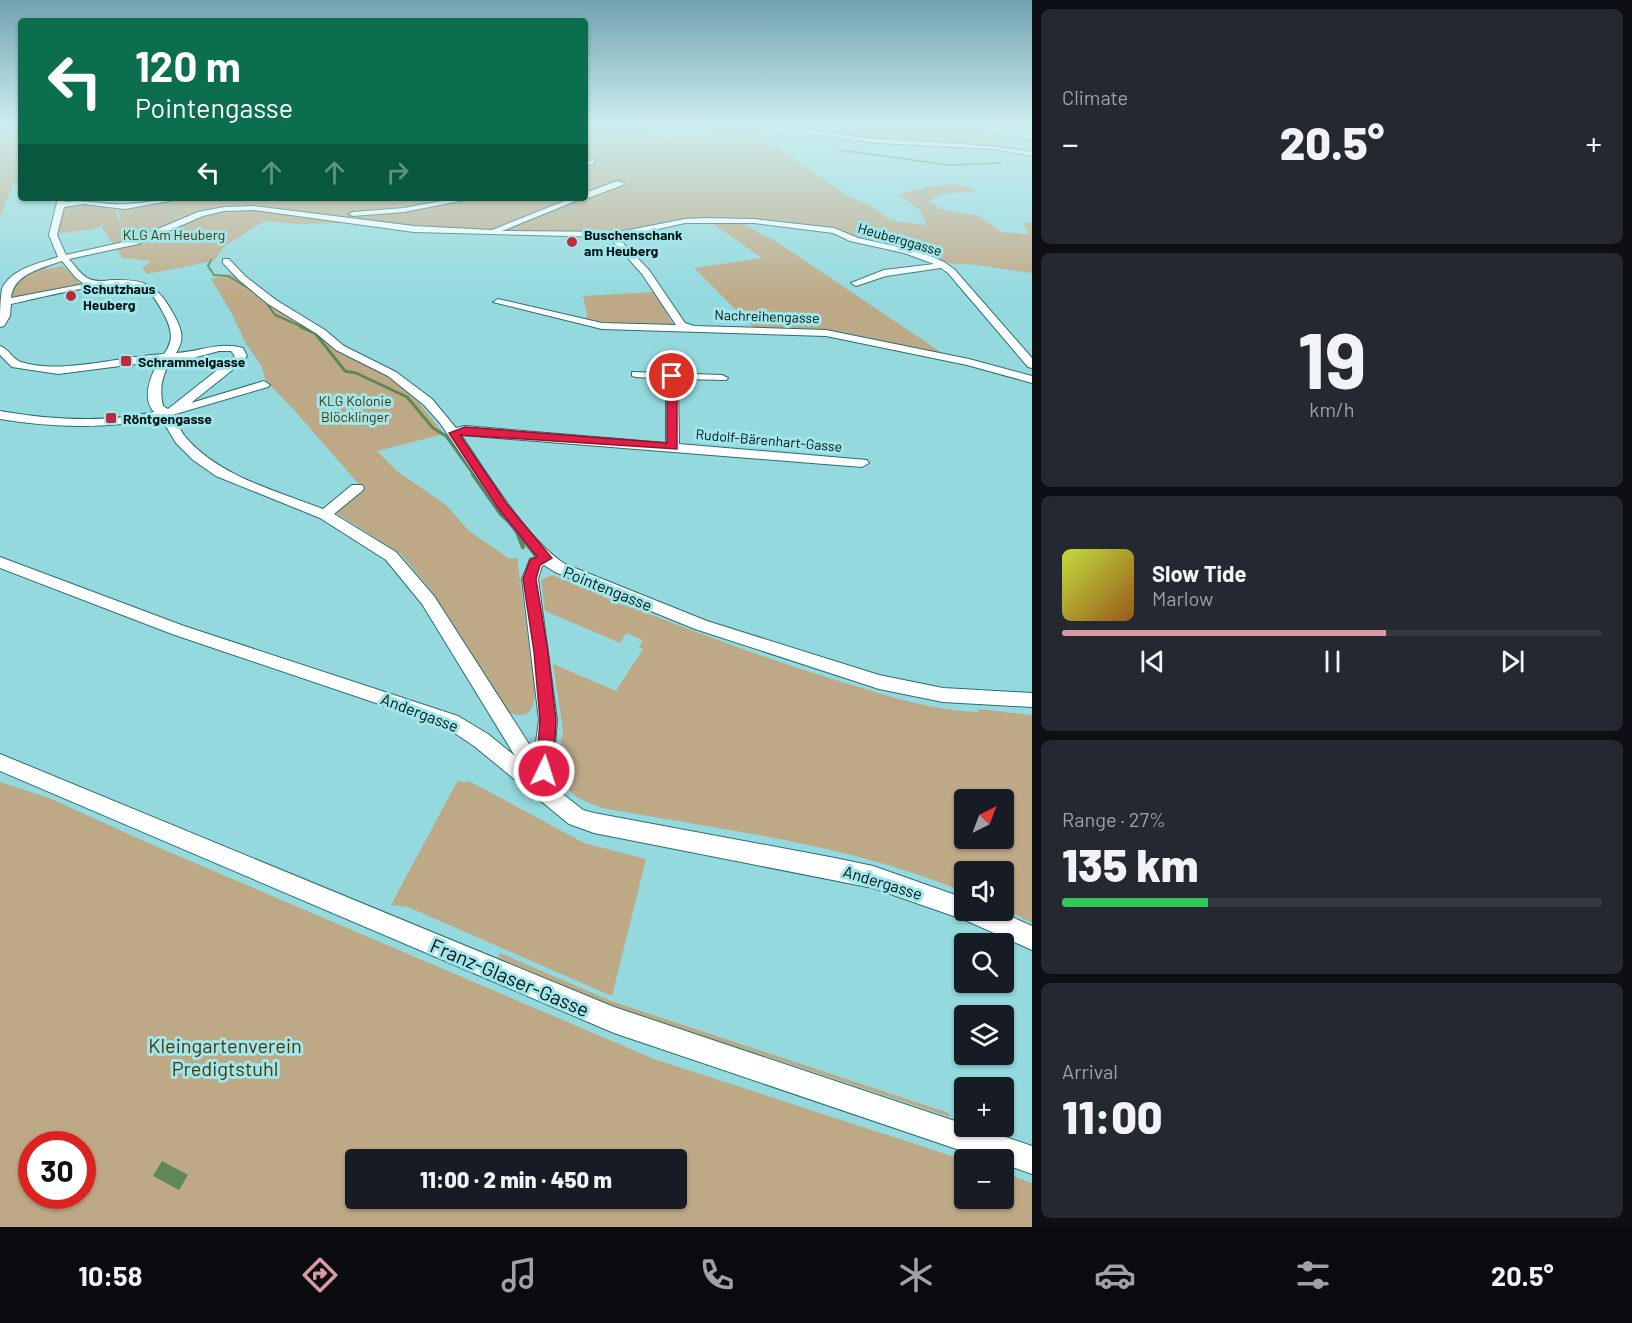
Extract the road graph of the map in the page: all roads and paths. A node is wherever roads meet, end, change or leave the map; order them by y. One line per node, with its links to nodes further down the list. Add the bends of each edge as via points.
1 (620, 183): 2 (street)
2 (588, 195)
3 (61, 201): 4 (street, via 116,207); 12 (street, via 52,238)
4 (164, 201)
5 (447, 201): 7 (street)
6 (571, 201): 10 (street)
7 (400, 207): 8 (street); 9 (street)
8 (325, 217): 9 (street); 12 (street, via 251,208 217,210 135,242)
9 (422, 229): 10 (street)
10 (493, 232): 11 (street)
11 (612, 236): 14 (street, Heuberggasse, via 691,220 754,221 834,231); 20 (street, via 646,272 681,325)
12 (63, 258): 15 (street, via 80,277); 17 (street, via 19,276 8,289)
13 (226, 261): 31 (street, Pointengasse, via 272,302 321,332 339,348 411,387)
14 (944, 265): 16 (street, via 884,273); 23 (street, Heuberggasse)
15 (94, 283): 17 (street); 22 (street, via 130,283 155,293 178,332 177,342)
16 (856, 283)
17 (6, 302): 19 (street)
18 (498, 302): 20 (street, Nachreihengasse, via 594,325)
19 (0, 324)
20 (690, 328): 27 (street, Nachreihengasse, via 826,333 969,362)
21 (0, 349): 22 (street, via 16,365 58,371)
22 (167, 357): 29 (street, via 156,374 153,390 157,408); 29 (street, via 228,347 241,354 226,370)
23 (1032, 365)
24 (636, 374): 25 (street)
25 (672, 376): 26 (street); 32 (street, Rudolf-Bärenhart-Gasse)
26 (722, 378)
27 (1032, 380)
28 (264, 385): 29 (street)
29 (169, 412): 30 (street, via 129,419 65,422); 35 (street, via 181,440 198,458 221,473)
30 (0, 415)
31 (454, 433): 32 (street, Rudolf-Bärenhart-Gasse, via 465,430); 36 (street, Pointengasse, via 502,505)
32 (673, 447): 33 (street, Rudolf-Bärenhart-Gasse)
33 (862, 463)
34 (357, 488): 35 (street)
35 (325, 515): 40 (street, via 391,556 409,575 522,750 532,777)
36 (546, 558): 38 (street, Pointengasse, via 593,583 702,625 879,682 936,694); 40 (street, via 535,563 530,579 547,708 544,771)
37 (0, 562): 40 (street, Andergasse, via 178,630 451,721 481,740)
38 (1032, 700)
39 (0, 762): 44 (street, Franz-Glaser-Gasse, via 614,1020)
40 (551, 797): 41 (street, Andergasse, via 576,817 594,824 835,868)
41 (954, 906)
42 (992, 921): 43 (street, Andergasse)
43 (1032, 938)
44 (1032, 1160)

